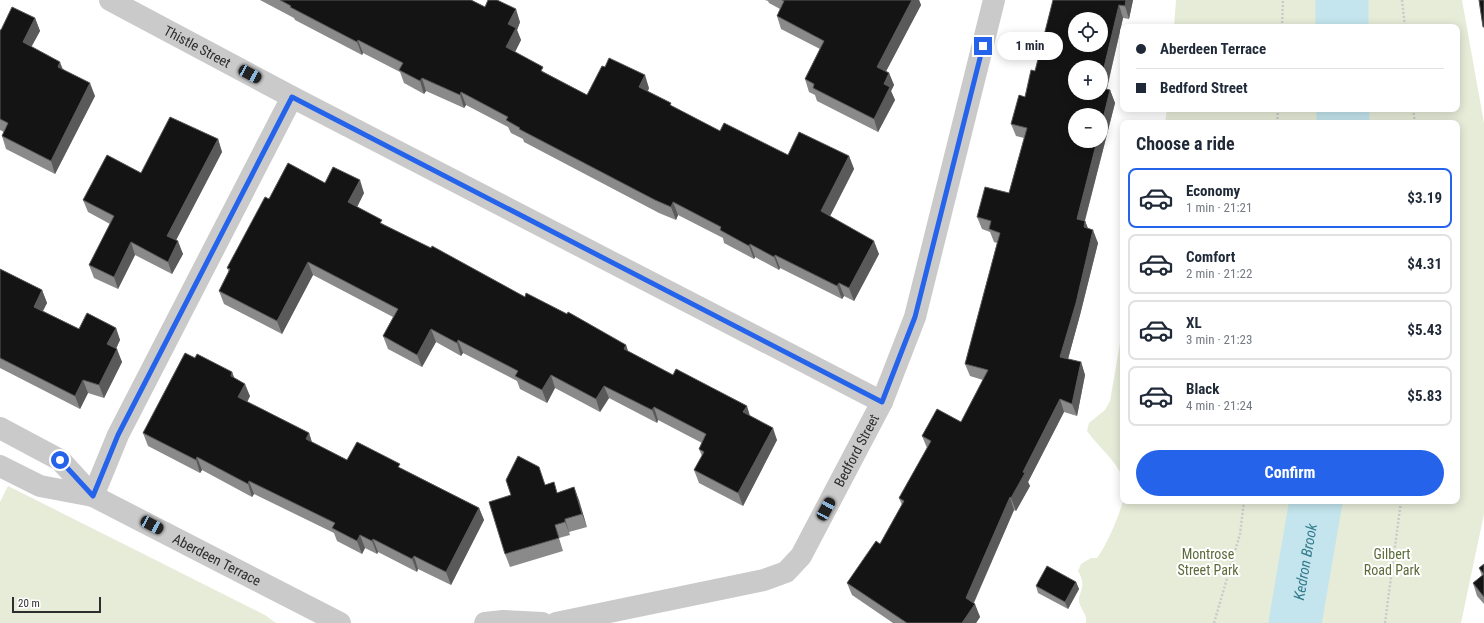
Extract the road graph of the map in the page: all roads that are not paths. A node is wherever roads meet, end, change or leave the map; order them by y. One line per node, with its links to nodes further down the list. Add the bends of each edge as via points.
1 (110, 0): 3 (street, Thistle Street)
2 (994, 0): 4 (street, Bedford Street, via 915,317)
3 (292, 97): 4 (street, Thistle Street); 7 (street, via 118,435)
4 (882, 402): 11 (street, Bedford Street, via 801,556 786,572 756,582)
5 (0, 428): 7 (street, Aberdeen Terrace, via 60,460)
6 (0, 466): 7 (street, Aberdeen Terrace, via 40,486)
7 (93, 496): 8 (street, Aberdeen Terrace)
8 (340, 623)
9 (485, 623): 10 (street)
10 (542, 623)
11 (556, 623)

